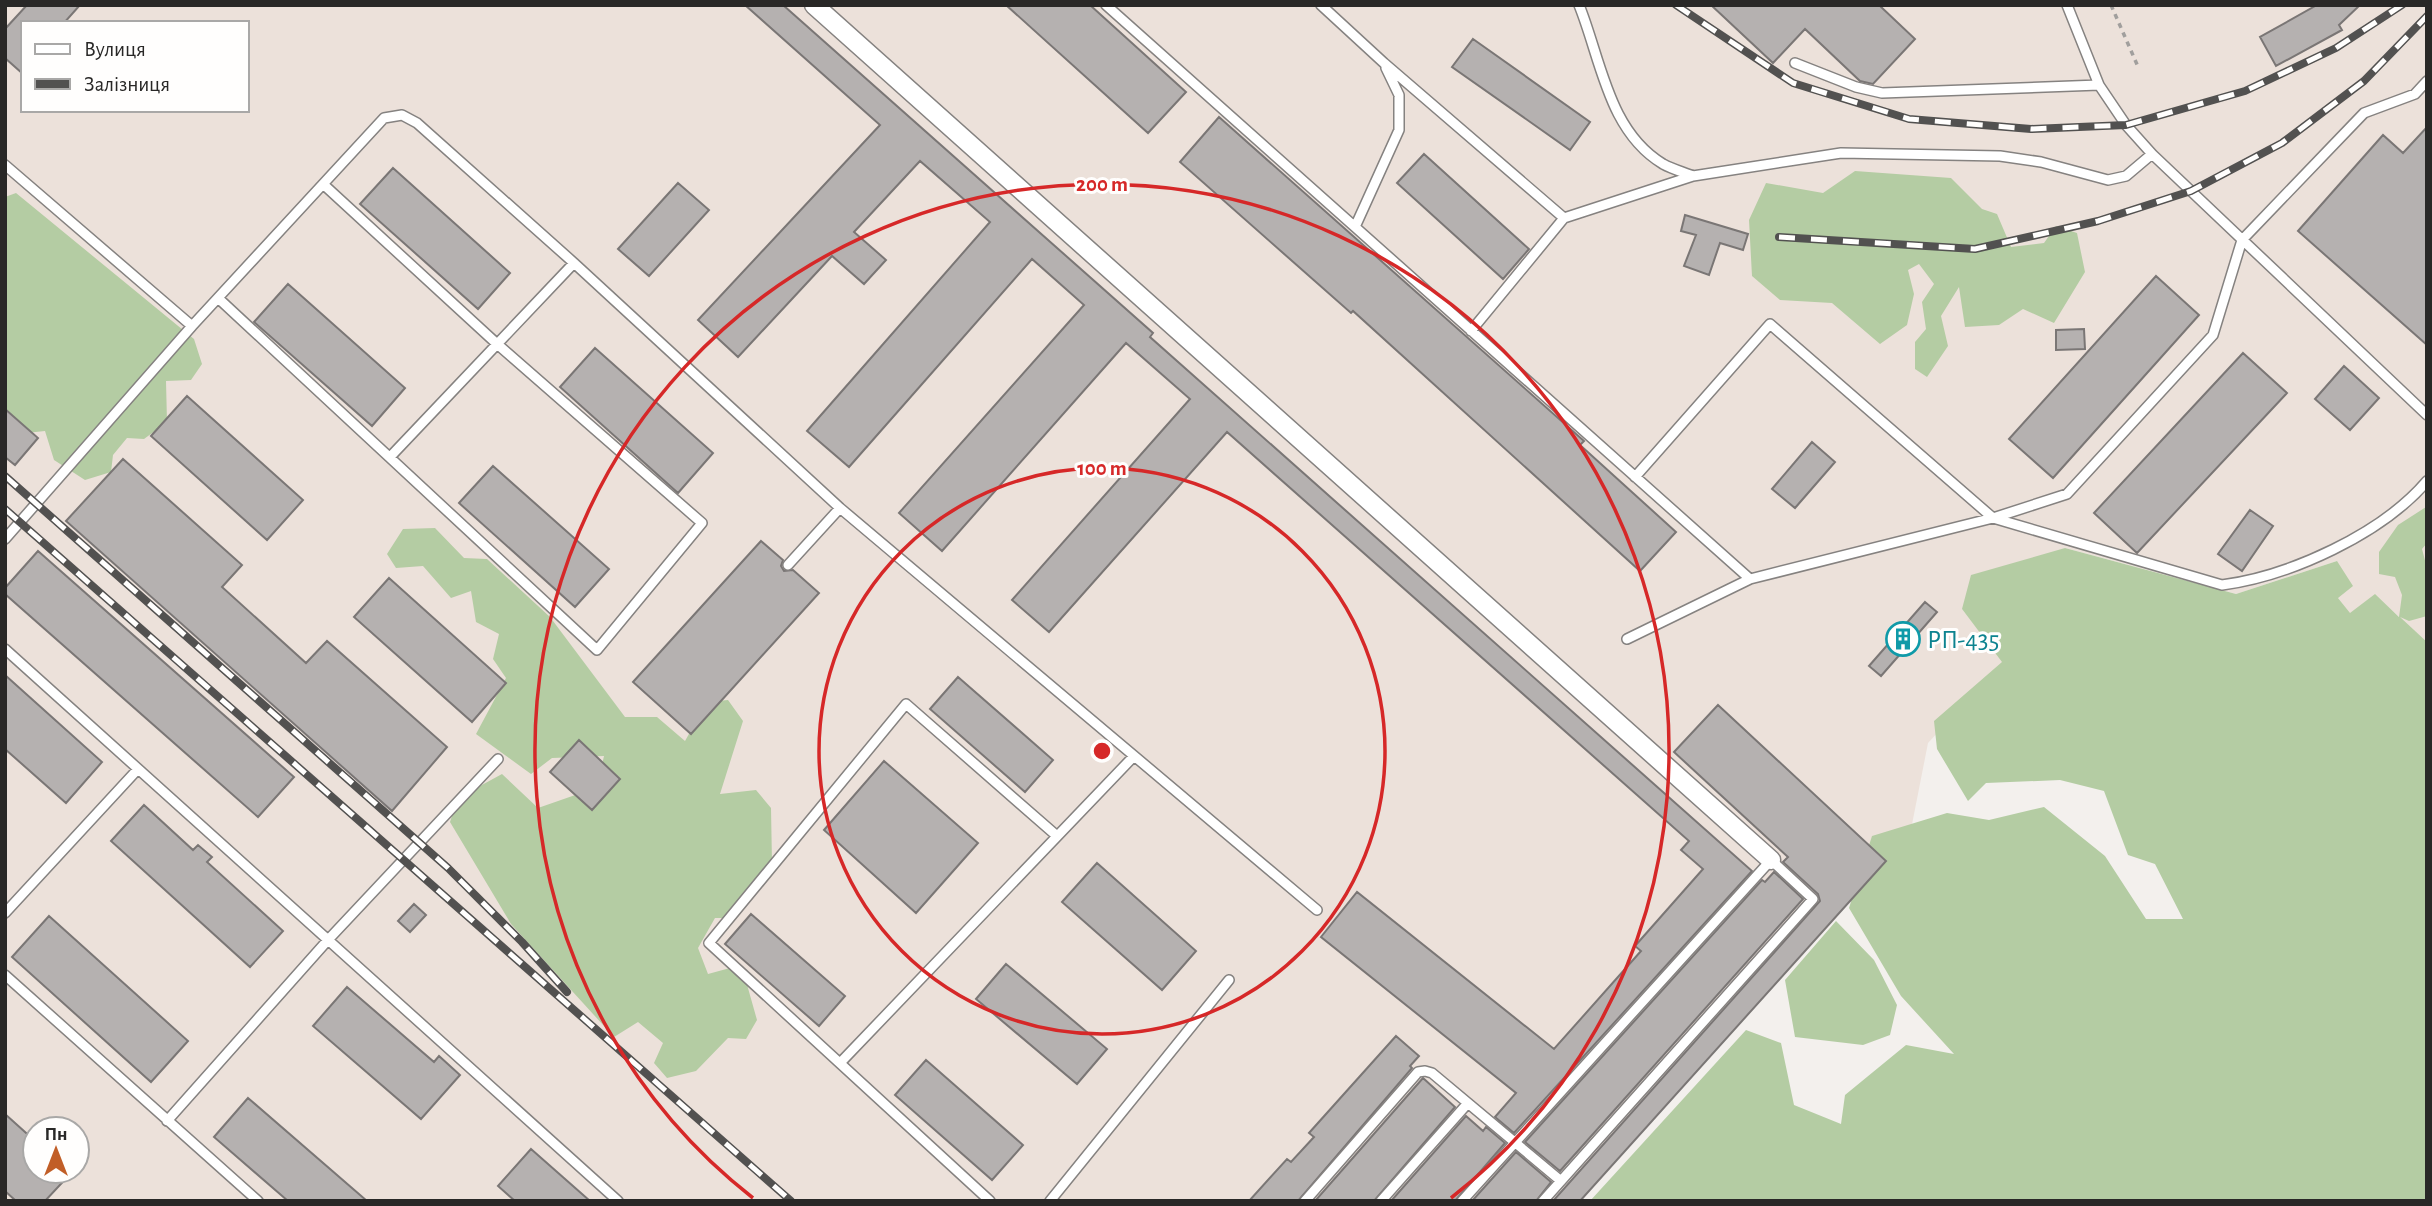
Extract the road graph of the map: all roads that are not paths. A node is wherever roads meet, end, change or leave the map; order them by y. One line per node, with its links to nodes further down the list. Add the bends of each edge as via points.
1 (814, 5): 37 (street)
2 (1106, 5): 15 (lane)
3 (1321, 5): 6 (lane)
4 (1579, 5): 12 (lane, via 1616,113 1636,141 1662,164)
5 (2067, 5): 9 (lane)
6 (1384, 63): 14 (lane); 15 (lane, via 1399,95 1399,130)
7 (1796, 63): 9 (lane, via 1882,93)
8 (2427, 81): 16 (lane, via 2415,94 2364,113)
9 (2099, 85): 10 (lane)
10 (2152, 154): 12 (lane, via 2126,176 2108,180 2000,156 1841,153); 16 (lane)
11 (5, 165): 19 (lane)
12 (1693, 176): 14 (lane)
13 (323, 184): 17 (lane, via 384,118 402,115 417,123); 18 (lane); 21 (lane)
14 (1564, 218): 20 (lane)
15 (1355, 227): 20 (lane)
16 (2242, 240): 22 (lane); 27 (lane, via 2213,335 2067,494)
17 (575, 263): 21 (lane); 26 (lane)
18 (218, 298): 19 (lane); 23 (lane)
19 (192, 326): 28 (lane)
20 (1471, 331): 24 (lane)
21 (496, 343): 23 (lane); 23 (lane, via 702,523 597,650)
22 (2427, 415)
23 (390, 457)
24 (1635, 477): 27 (lane, via 1770,324); 30 (lane)
25 (2427, 481): 27 (lane, via 2385,519 2347,544 2250,582 2222,585)
26 (840, 508): 29 (lane); 33 (lane)
27 (1993, 517): 30 (lane)
28 (5, 539)
29 (788, 565)
30 (1750, 579): 31 (lane)
31 (1627, 639)
32 (5, 649): 35 (lane)
33 (1134, 756): 36 (lane); 38 (lane)
34 (498, 759): 40 (lane)
35 (138, 769): 39 (lane); 40 (lane)
36 (1057, 836): 43 (lane); 43 (lane, via 906,704 709,943)
37 (1771, 860): 46 (lane); 47 (lane, via 1813,900)
38 (1317, 910)
39 (5, 913)
40 (327, 941): 45 (lane); 49 (lane)
41 (5, 975): 45 (lane)
42 (1229, 979): 51 (lane)
43 (840, 1063): 50 (lane)
44 (1468, 1103): 46 (lane); 52 (lane, via 1432,1073 1419,1072); 53 (lane)
45 (167, 1121): 48 (lane)
46 (1515, 1142): 47 (lane); 54 (lane)
47 (1561, 1181): 55 (lane)
48 (258, 1201)
49 (618, 1201)
50 (990, 1201)
51 (1050, 1201)
52 (1306, 1201)
53 (1381, 1201)
54 (1462, 1201)
55 (1543, 1201)

